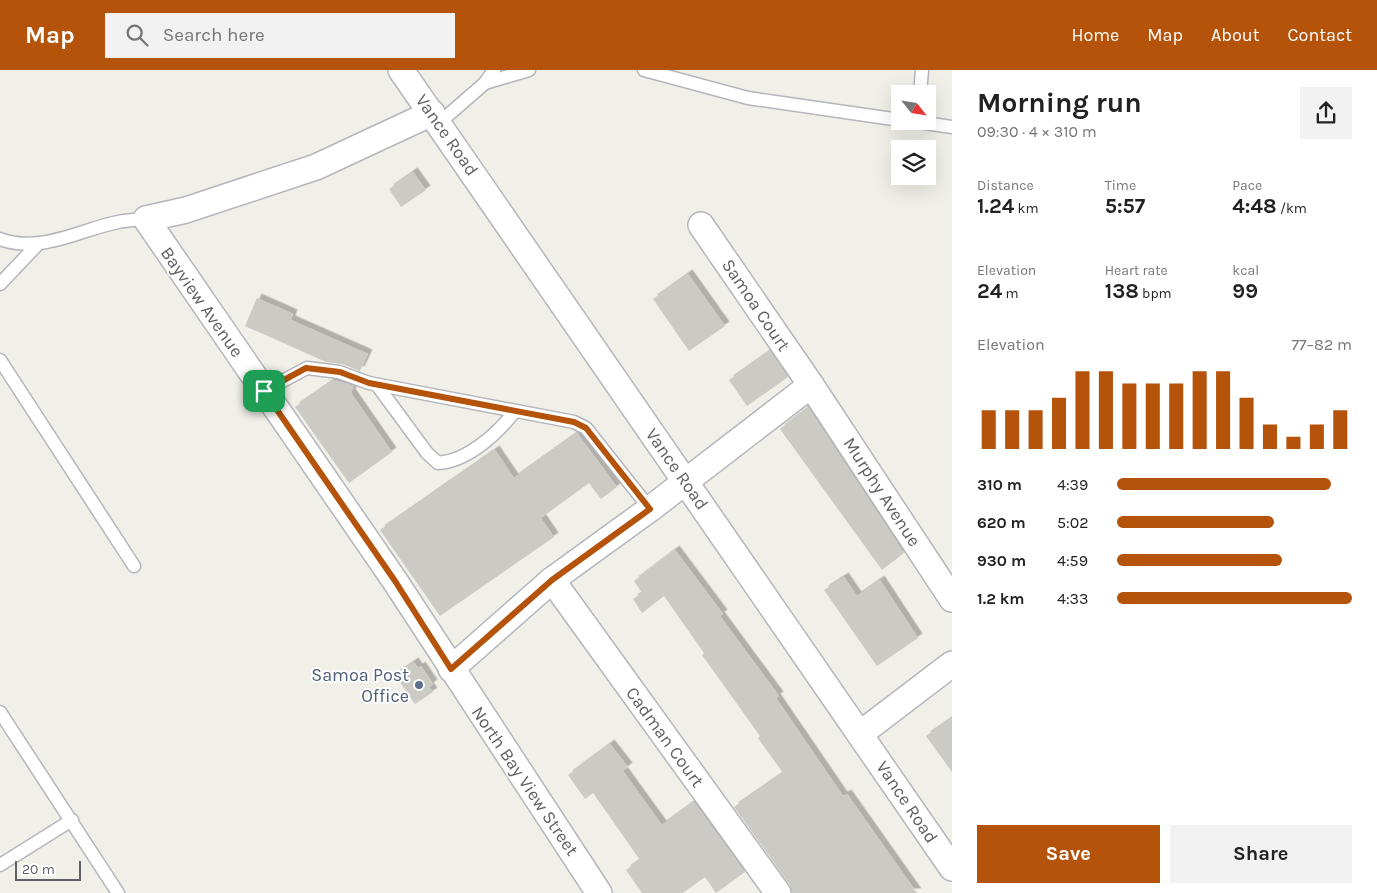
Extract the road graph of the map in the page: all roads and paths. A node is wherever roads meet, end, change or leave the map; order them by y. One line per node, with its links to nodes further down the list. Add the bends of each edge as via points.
1 (401, 70): 8 (street, Vance Road)
2 (494, 70): 6 (lane)
3 (529, 70): 6 (lane)
4 (644, 70): 9 (lane, via 748,98)
5 (922, 70): 7 (lane)
6 (485, 83): 8 (lane)
7 (921, 85)
8 (435, 118): 12 (street, via 316,167); 22 (street, Vance Road)
9 (891, 119)
10 (936, 124): 11 (lane)
11 (952, 127)
12 (146, 220): 15 (lane, via 119,222); 20 (street, Bayview Avenue)
13 (701, 225): 19 (street, Samoa Court)
14 (0, 238): 15 (lane)
15 (38, 244): 16 (lane)
16 (0, 284)
17 (0, 360): 24 (lane)
18 (377, 385): 20 (lane, via 340,372 306,368); 21 (lane); 21 (lane, via 438,464 453,462 477,447 502,427)
19 (811, 385): 22 (street); 27 (street, Murphy Avenue)
20 (264, 391): 26 (street, Bayview Avenue)
21 (514, 411): 23 (lane, via 574,422 586,428)
22 (686, 481): 23 (street); 31 (street, Vance Road)
23 (650, 509): 25 (street)
24 (134, 566)
25 (552, 580): 29 (street); 37 (street, Cadman Court)
26 (395, 581): 29 (street, North Bay View Street)
27 (952, 599)
28 (952, 664): 31 (street)
29 (451, 669): 36 (street, North Bay View Street)
30 (0, 712): 32 (lane)
31 (860, 734): 34 (street, Vance Road)
32 (72, 820): 33 (lane); 35 (lane)
33 (0, 864)
34 (952, 868)
35 (118, 893)
36 (599, 893)
37 (778, 893)

